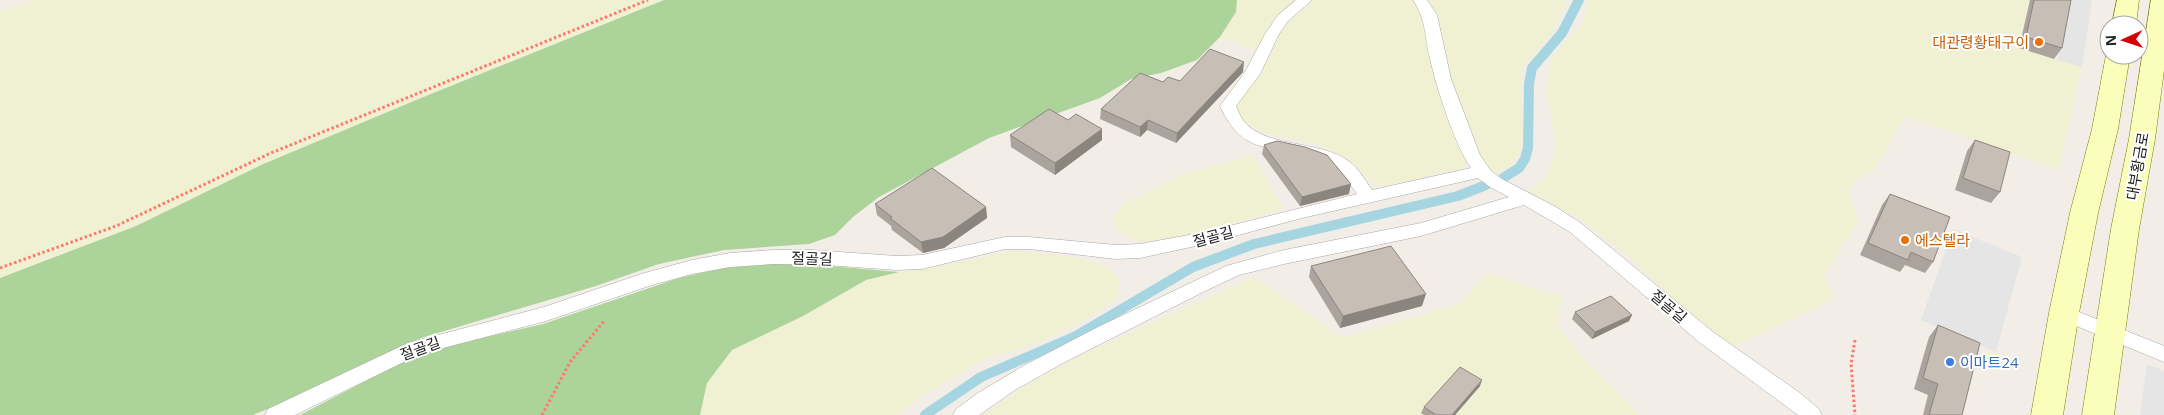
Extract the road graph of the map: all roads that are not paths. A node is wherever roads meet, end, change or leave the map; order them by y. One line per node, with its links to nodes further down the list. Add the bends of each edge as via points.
1 (1305, 0): 8 (lane, via 1283,18 1252,74 1228,106 1239,127 1249,136 1312,152 1342,164)
2 (1420, 0): 7 (lane, 절골길, via 1430,15 1436,56 1444,79 1472,156)
3 (2128, 0): 5 (main road)
4 (2162, 0): 11 (main road, 대부황금로)
5 (2126, 15)
6 (2116, 65): 10 (main road)
7 (1482, 171): 8 (lane, 절골길); 9 (lane, 절골길, via 1496,183)
8 (1368, 197): 13 (lane, 절골길, via 1140,251 1005,243 922,262 811,257 730,260 692,267 546,314 415,348)
9 (1526, 198): 14 (lane, via 1407,233 1241,268 1104,332 986,398); 15 (lane, 절골길, via 1576,228 1706,337)
10 (2064, 313): 11 (lane); 16 (main road)
11 (2110, 332): 12 (lane); 17 (main road, 대부황금로)
12 (2164, 354)
13 (275, 415)
14 (963, 415)
15 (1812, 415)
16 (2047, 415)
17 (2098, 415)

